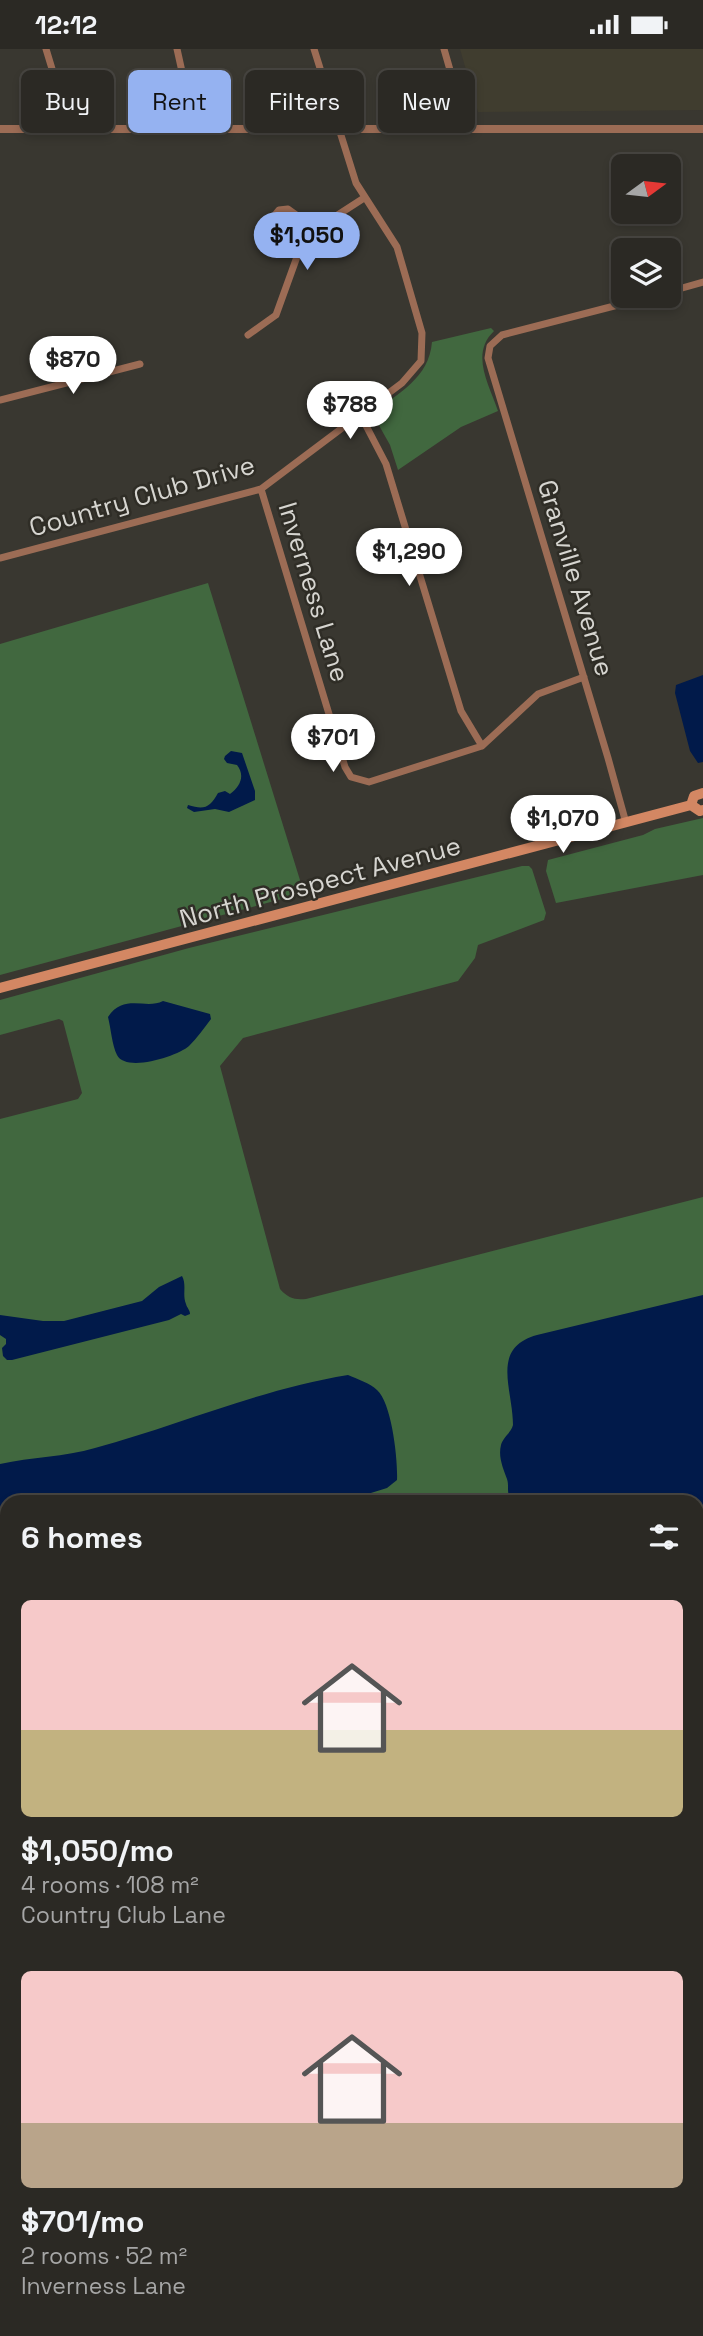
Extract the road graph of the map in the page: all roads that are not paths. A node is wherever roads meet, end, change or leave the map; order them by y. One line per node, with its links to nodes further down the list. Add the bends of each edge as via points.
1 (46, 49): 5 (street)
2 (177, 49): 6 (street)
3 (314, 49): 7 (street, Country Club Drive)
4 (444, 49): 8 (street)
5 (52, 70)
6 (182, 70)
7 (320, 70)
8 (450, 70)
9 (0, 129): 10 (street)
10 (21, 129)
11 (475, 129): 12 (street)
12 (703, 129)
13 (340, 133): 14 (street, Country Club Drive)
14 (364, 198): 15 (street); 23 (street, Country Club Drive, via 397,247 423,341 421,361)
15 (316, 229): 16 (street); 16 (street, via 288,209 279,211 275,215 278,223)
16 (302, 243): 20 (street, via 276,315)
17 (703, 282): 18 (street)
18 (681, 288)
19 (611, 307): 26 (street, Granville Avenue, via 502,335 490,346 488,358)
20 (248, 335)
21 (140, 364): 22 (street)
22 (0, 400)
23 (361, 416): 24 (street, Country Club Drive); 27 (street, via 386,464 461,711)
24 (261, 489): 25 (street, Country Club Drive); 27 (street, Inverness Lane, via 351,777 369,782)
25 (0, 558)
26 (584, 677): 27 (street, Inverness Lane, via 538,694); 31 (street, Granville Avenue)
27 (482, 745)
28 (703, 793): 29 (main road, North Prospect Avenue, via 694,796)
29 (691, 805): 30 (main road); 31 (main road, North Prospect Avenue)
30 (703, 810)
31 (626, 823): 32 (main road, North Prospect Avenue)
32 (0, 988)

